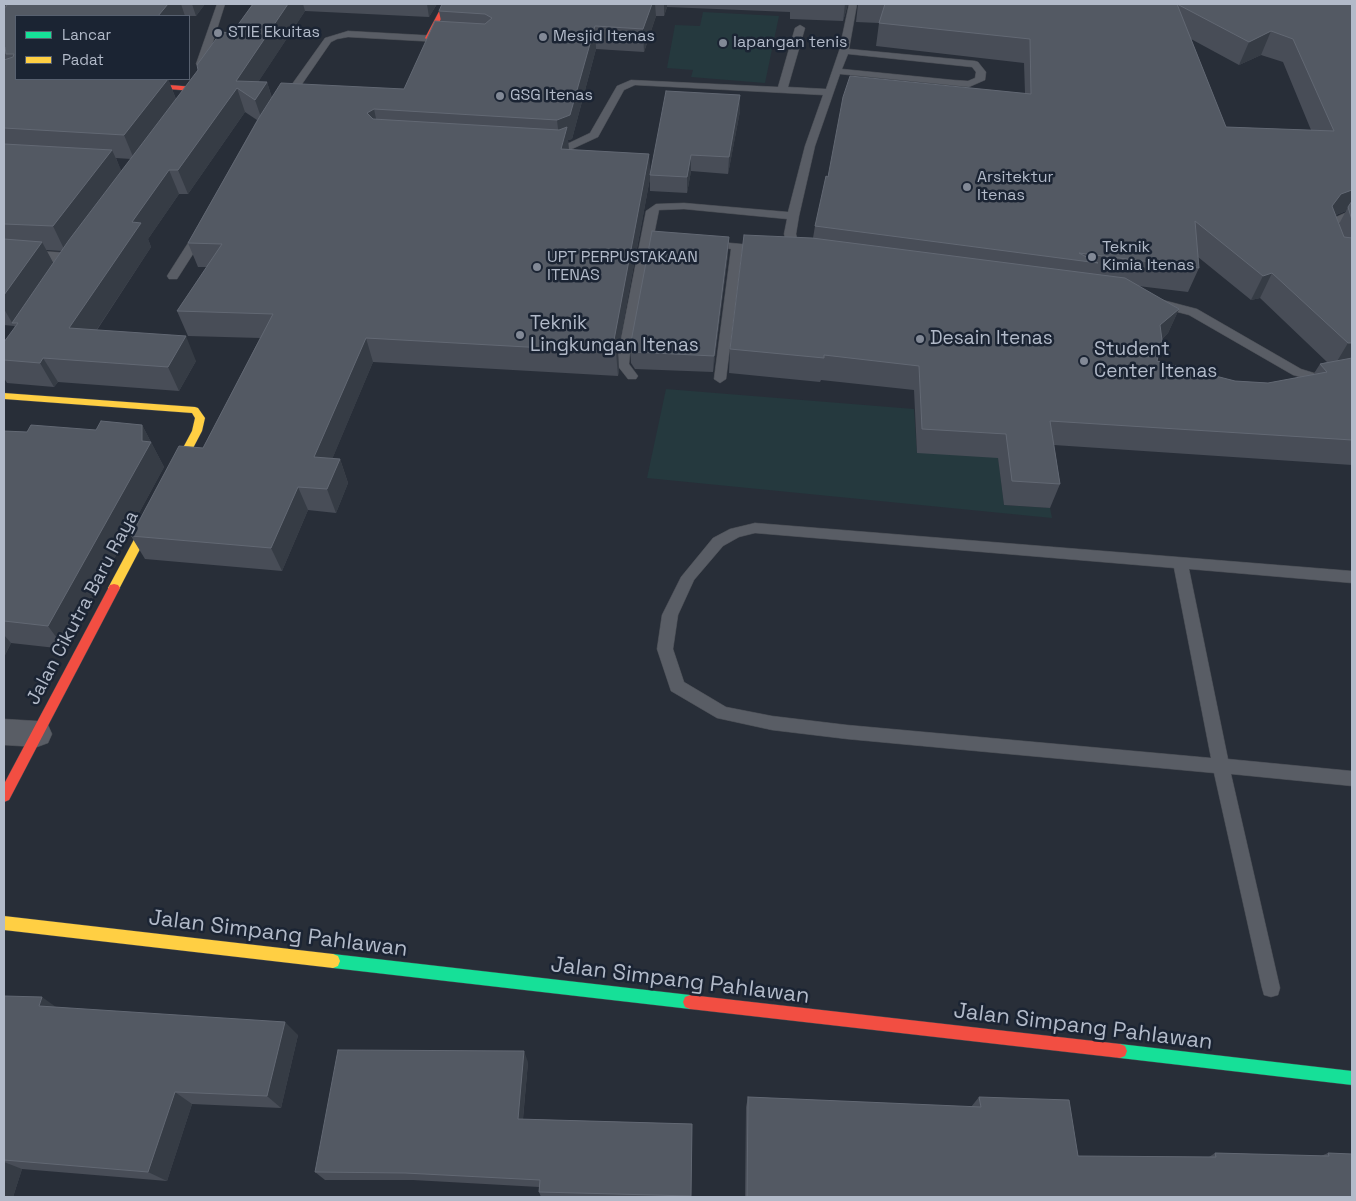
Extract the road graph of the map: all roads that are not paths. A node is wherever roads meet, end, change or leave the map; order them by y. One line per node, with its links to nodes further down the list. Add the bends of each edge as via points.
1 (221, 4): 8 (lane)
2 (446, 4): 5 (street)
3 (853, 4): 7 (lane)
4 (800, 28): 11 (lane)
5 (428, 38): 6 (lane); 13 (lane, via 348,34 334,37 328,40)
6 (445, 40)
7 (844, 51): 9 (lane); 9 (lane, via 975,64 981,72 980,80 961,83)
8 (201, 64)
9 (836, 71): 12 (lane)
10 (126, 84): 14 (street, via 195,89)
11 (782, 90): 12 (lane); 15 (lane, via 634,82 620,88 594,135 572,146)
12 (827, 92): 17 (lane)
13 (280, 108)
14 (174, 122)
15 (540, 149)
16 (1352, 213): 21 (lane, via 1333,222 1328,231)
17 (793, 216): 20 (lane, via 790,234 793,245 811,255); 27 (lane, via 684,206 656,207 652,211 652,238 624,354 623,365)
18 (207, 222): 24 (lane)
19 (697, 242): 20 (lane)
20 (737, 246): 28 (lane)
21 (1333, 250)
22 (4, 254): 23 (street)
23 (70, 261)
24 (173, 276)
25 (1145, 300): 26 (lane, via 1193,312 1297,372 1314,377)
26 (1352, 370)
27 (632, 376)
28 (720, 379)
29 (4, 396): 33 (street, Jalan Cikutra Baru Raya, via 195,410 200,418 197,431)
30 (1180, 563): 31 (lane); 34 (lane); 34 (lane, via 755,528 718,542 688,577 670,615 665,650 677,686 723,713 847,732)
31 (1352, 577)
32 (4, 732): 33 (street)
33 (37, 734): 36 (street, Jalan Cikutra Baru Raya)
34 (1221, 766): 35 (lane); 38 (lane)
35 (1352, 778)
36 (4, 796)
37 (4, 923): 39 (street, Jalan Simpang Pahlawan)
38 (1271, 988)
39 (1352, 1078)

